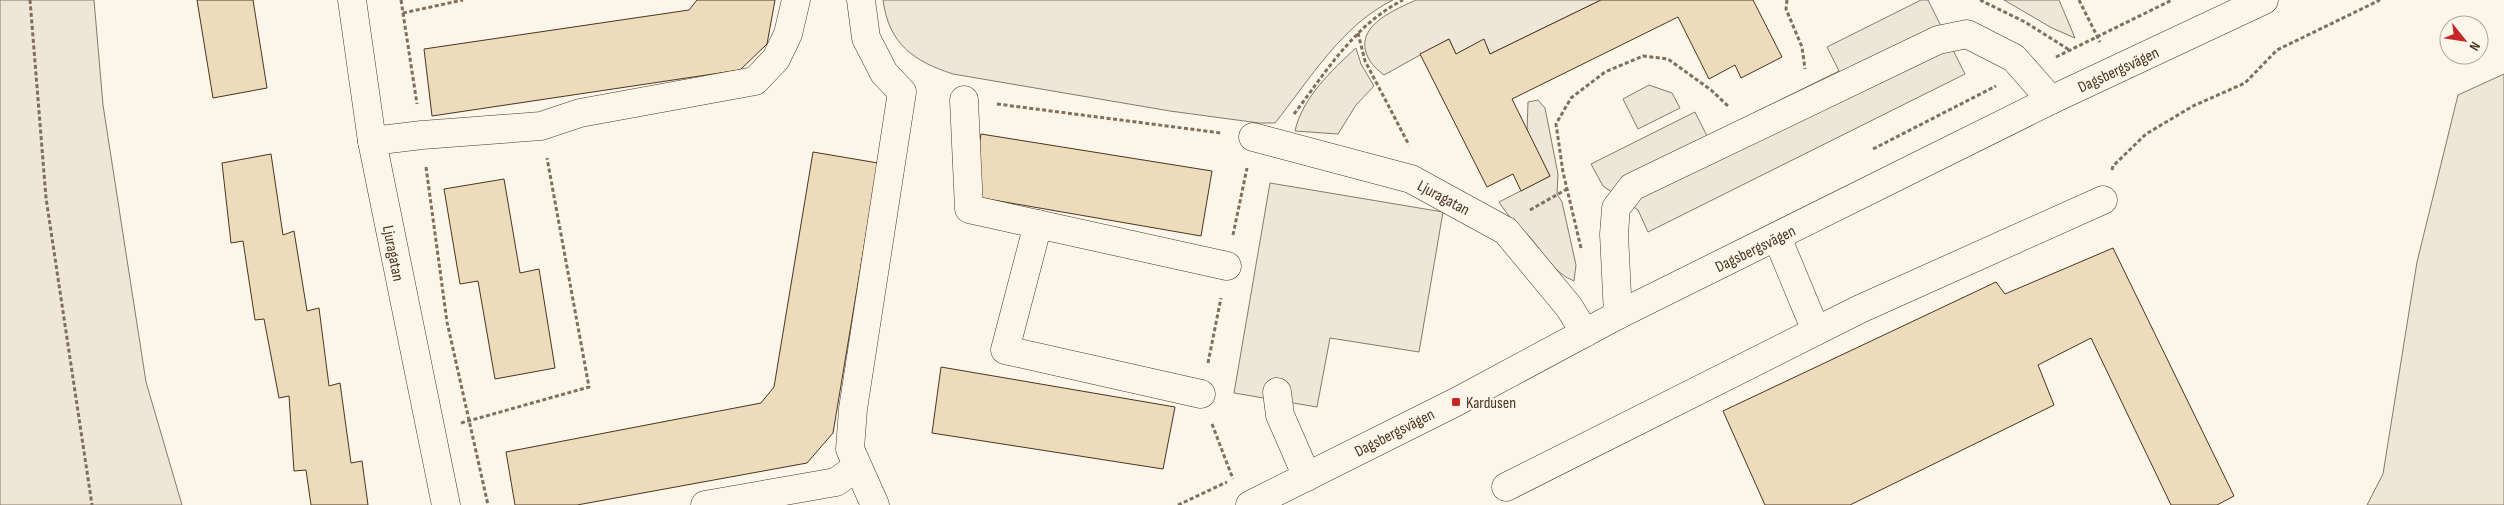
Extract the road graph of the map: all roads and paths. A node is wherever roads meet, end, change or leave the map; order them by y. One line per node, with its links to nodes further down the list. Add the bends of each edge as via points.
1 (30, 0): 43 (path, via 46,198)
2 (352, 0): 24 (street, Ljuragatan)
3 (401, 0): 13 (path)
4 (463, 0): 13 (path)
5 (796, 0): 20 (street, via 788,34 776,59 755,81 580,113)
6 (862, 0): 40 (street, via 866,38 884,73 902,92 853,409 850,449)
7 (1403, 0): 14 (path, via 1387,8)
8 (1787, 0): 19 (path, via 1786,9 1802,48)
9 (1980, 0): 15 (path, via 2025,22)
10 (2079, 0): 16 (path)
11 (2264, 0): 16 (street, Dagsbergsvägen)
12 (2380, 0): 27 (path, via 2277,50 2245,82 2193,106 2146,134 2113,166)
13 (403, 13): 22 (path)
14 (1358, 32): 23 (path); 25 (path, via 1365,60 1408,140)
15 (2070, 51)
16 (2114, 70): 18 (street, Dagsbergsvägen)
17 (964, 100): 28 (street, via 969,209)
18 (2051, 100): 19 (street, via 2014,58 1967,34 1938,40); 30 (street, Dagsbergsvägen)
19 (1809, 102): 21 (street)
20 (541, 126): 22 (street); 38 (path, via 589,387)
21 (1752, 130): 26 (path, via 1711,90 1668,59 1643,56 1605,72 1571,98 1556,124); 33 (street, via 1632,187 1616,208)
22 (422, 134): 24 (street); 38 (path, via 447,322)
23 (1263, 140): 25 (street, Ljuragatan, via 1411,179)
24 (372, 141): 39 (street, Ljuragatan)
25 (1424, 186): 29 (street, Ljuragatan)
26 (1567, 189): 29 (path); 31 (path)
27 (2103, 200): 34 (street)
28 (1038, 224): 32 (street); 37 (street, via 1005,350)
29 (1498, 226): 35 (street, Ljuragatan, via 1506,230 1569,307)
30 (1777, 237): 33 (street, Dagsbergsvägen); 34 (street)
31 (1582, 256)
32 (1227, 266)
33 (1618, 315): 35 (street, Dagsbergsvägen)
34 (1816, 331): 42 (street)
35 (1585, 333): 41 (street, Dagsbergsvägen)
36 (1277, 392): 41 (street, via 1280,415)
37 (1201, 394)
38 (469, 421): 39 (path); 45 (path)
39 (431, 430): 44 (street, Ljuragatan)
40 (857, 466): 46 (street, via 836,482); 47 (street)
41 (1306, 477): 48 (street, Dagsbergsvägen)
42 (1506, 487)
43 (92, 505)
44 (446, 505)
45 (488, 505)
46 (705, 505)
47 (875, 505)
48 (1250, 505)

